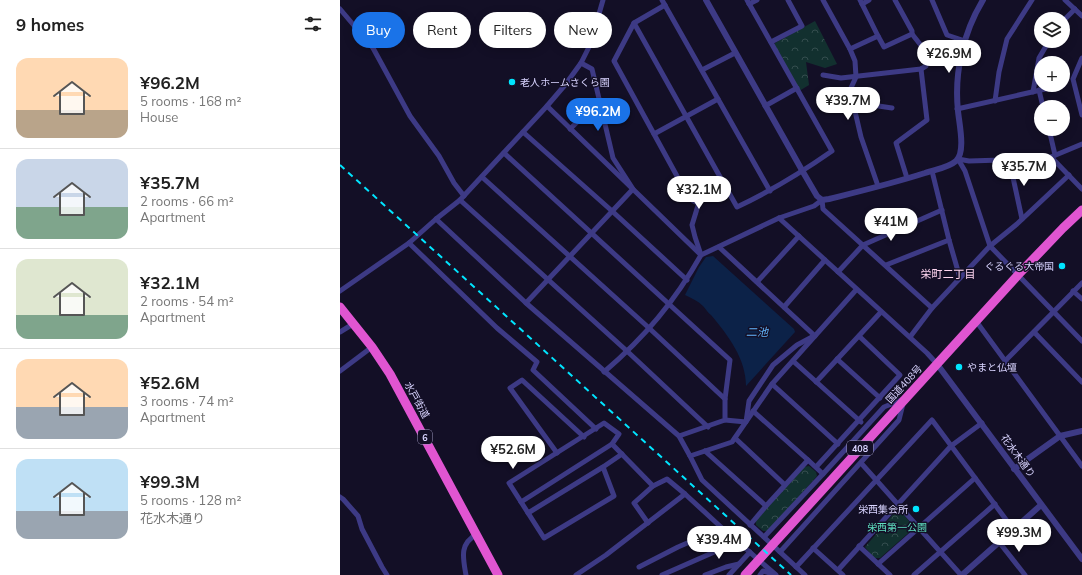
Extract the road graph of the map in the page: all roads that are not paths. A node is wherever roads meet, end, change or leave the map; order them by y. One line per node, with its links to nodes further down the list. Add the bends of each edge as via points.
1 (602, 0): 29 (street, via 590,45)
2 (662, 0): 15 (street)
3 (706, 0): 27 (street)
4 (757, 0): 13 (street)
5 (788, 0): 24 (street, via 802,26)
6 (823, 0): 25 (street)
7 (869, 0): 14 (street)
8 (895, 0): 21 (street)
9 (932, 0): 23 (street, via 947,35)
10 (983, 0): 23 (street)
11 (1032, 0): 40 (street, via 1007,39)
12 (1065, 0): 17 (street)
13 (748, 2): 24 (street)
14 (861, 2): 22 (street)
15 (665, 5): 20 (street); 31 (street)
16 (340, 9): 67 (street, via 373,48 410,116 439,156)
17 (1075, 9): 18 (street); 19 (street)
18 (1070, 14)
19 (1082, 16)
20 (634, 23): 47 (street); 50 (street, via 614,62)
21 (912, 34): 22 (street, via 884,47); 30 (street, via 927,53 926,66)
22 (878, 36): 25 (street)
23 (965, 41): 45 (street, via 958,77)
24 (771, 42): 36 (street)
25 (850, 48): 33 (street, via 855,61)
26 (1045, 48): 37 (street, via 1039,58)
27 (735, 53): 31 (street); 42 (street)
28 (1082, 58): 34 (street, via 1075,72)
29 (581, 63): 39 (street, via 592,70); 41 (street)
30 (920, 69): 33 (street); 61 (street, via 927,120 896,143)
31 (702, 70): 38 (street)
32 (824, 75): 33 (street)
33 (856, 77): 43 (street, via 850,90)
34 (1074, 82): 35 (street); 46 (street)
35 (1070, 83)
36 (797, 88): 42 (street); 58 (street, via 832,151)
37 (1033, 92): 40 (street)
38 (718, 99): 47 (street); 66 (street)
39 (600, 100): 48 (street); 64 (street, via 613,158)
40 (995, 101): 45 (street)
41 (547, 106): 48 (street); 49 (street)
42 (765, 106): 58 (street)
43 (854, 106): 44 (street, via 865,104); 63 (street, via 861,137)
44 (892, 108)
45 (957, 109): 55 (street, via 962,149)
46 (1082, 116)
47 (685, 117): 50 (street); 62 (street)
48 (570, 129): 64 (street)
49 (523, 132): 53 (street); 70 (street)
50 (654, 134): 68 (street, via 689,198 695,202)
51 (1050, 136): 54 (street)
52 (1082, 144): 54 (street)
53 (504, 153): 60 (street); 76 (street)
54 (1053, 156): 56 (street); 59 (street)
55 (958, 159): 56 (street); 57 (street, via 950,166); 81 (street, via 965,171)
56 (1009, 159): 75 (street)
57 (932, 171): 61 (street); 71 (street)
58 (802, 172): 66 (street); 69 (street)
59 (1069, 175): 65 (street); 75 (street)
60 (482, 177): 67 (street); 84 (street)
61 (908, 178): 63 (street)
62 (724, 184): 66 (street, via 737,207); 68 (street)
63 (878, 186): 69 (street)
64 (632, 189): 70 (street); 83 (street)
65 (1082, 189)
66 (770, 191)
67 (462, 198): 74 (street); 90 (street)
68 (700, 199): 83 (street, via 692,225)
69 (822, 200): 73 (street, via 814,206); 80 (street, via 823,208)
70 (612, 210): 76 (street); 91 (street)
71 (942, 210): 78 (street); 80 (street)
72 (1082, 210): 88 (highway, 国道408号 / 408)
73 (779, 218): 77 (street); 82 (street)
74 (436, 219): 79 (street); 98 (street)
75 (1022, 219): 81 (street)
76 (591, 233): 84 (street); 99 (street)
77 (799, 236): 85 (street); 92 (street)
78 (949, 240): 86 (street); 89 (street)
79 (409, 243): 95 (street); 135 (street, via 497,328 537,362 533,370)
80 (863, 245): 86 (street); 87 (street)
81 (990, 246): 88 (street); 89 (street)
82 (718, 247): 83 (street); 92 (street)
83 (701, 255): 91 (street)
84 (569, 256): 90 (street); 107 (street)
85 (825, 260): 87 (street); 101 (street)
86 (886, 266): 102 (street)
87 (838, 272): 94 (street)
88 (1018, 275): 103 (street); 105 (highway, 国道408号 / 408)
89 (960, 278): 102 (street)
90 (548, 279): 98 (street); 115 (street)
91 (687, 280): 99 (street)
92 (757, 282): 101 (street)
93 (1082, 283): 96 (street)
94 (856, 290): 104 (street); 110 (street)
95 (340, 291)
96 (1073, 291): 97 (street); 103 (street)
97 (1082, 299)
98 (526, 303): 121 (street)
99 (669, 305): 107 (street); 126 (street, via 730,360)
100 (340, 307): 106 (highway, 水戸街道 / 6)
101 (784, 307): 110 (street)
102 (932, 308): 112 (street)
103 (1054, 311): 109 (street); 113 (street)
104 (881, 312): 111 (street); 112 (street)
105 (976, 321): 118 (street); 119 (highway, 国道408号 / 408)
106 (353, 324): 108 (street); 114 (highway, 水戸街道 / 6)
107 (650, 328): 115 (street); 126 (street)
108 (340, 332)
109 (1034, 332): 118 (street); 122 (street)
110 (815, 336): 117 (street); 131 (street, via 797,345 773,365 749,401)
111 (859, 336): 116 (street); 125 (street, via 900,374)
112 (910, 337): 119 (street)
113 (1082, 341)
114 (372, 347): 120 (street); 172 (highway, 水戸街道 / 6, via 390,374)
115 (628, 352): 121 (street); 133 (street)
116 (837, 360): 123 (street); 125 (street)
117 (794, 361): 123 (street); 124 (street)
118 (1005, 361): 138 (street)
119 (937, 364): 127 (highway, 国道408号 / 408); 132 (street, 花水木通り)
120 (340, 371)
121 (604, 372): 137 (street)
122 (1082, 381)
123 (816, 382): 130 (street)
124 (772, 384): 128 (street); 142 (street)
125 (880, 398): 130 (street)
126 (725, 399): 129 (street)
127 (904, 399): 134 (street, via 884,407); 149 (street, via 899,420); 194 (highway, 国道408号 / 408)
128 (753, 411): 131 (street); 148 (street)
129 (725, 420): 131 (street); 133 (street)
130 (860, 420): 134 (street); 142 (street)
131 (746, 422): 140 (street)
132 (982, 423): 143 (street); 153 (street, 花水木通り)
133 (708, 427): 137 (street)
134 (866, 427): 154 (street)
135 (596, 429): 139 (street); 141 (street, via 604,423 619,434)
136 (1082, 431): 138 (street)
137 (679, 436): 147 (street)
138 (1060, 436): 150 (street); 153 (street)
139 (584, 437): 145 (street); 145 (street, via 522,380 510,388)
140 (735, 438): 144 (street, via 732,442); 157 (street)
141 (612, 444): 146 (street); 161 (street)
142 (838, 444): 152 (street)
143 (951, 446): 155 (street); 156 (street, via 932,420); 162 (street)
144 (705, 451): 147 (street); 165 (street)
145 (557, 453): 161 (street, via 509,483)
146 (622, 454): 151 (street); 158 (street)
147 (690, 456): 168 (street, via 702,480)
148 (808, 460): 152 (street); 157 (street)
149 (861, 463): 156 (street); 179 (street)
150 (1082, 466)
151 (604, 467): 166 (street); 166 (street, via 614,496 544,538)
152 (816, 468): 154 (street)
153 (1014, 469): 164 (street, 花水木通り)
154 (823, 474): 173 (street)
155 (975, 478): 163 (street); 170 (street)
156 (876, 480): 162 (street); 177 (street)
157 (785, 485): 165 (street)
158 (653, 486): 159 (street, via 667,479); 167 (street, via 634,503)
159 (685, 494): 167 (street); 169 (street)
160 (341, 499): 187 (street, via 358,516 362,529)
161 (521, 502): 166 (street)
162 (897, 504): 170 (street); 176 (street)
163 (995, 504): 171 (street); 180 (street)
164 (1041, 505): 171 (street); 181 (street, 花水木通り)
165 (766, 506): 168 (street)
166 (528, 513)
167 (648, 523): 190 (street)
168 (750, 525): 173 (street)
169 (722, 528): 174 (street); 184 (street)
170 (919, 528): 180 (street); 183 (street)
171 (1013, 529): 175 (street)
172 (477, 534): 188 (street, via 470,538 462,554); 189 (highway, 水戸街道 / 6)
173 (764, 537): 179 (street)
174 (737, 542): 178 (street); 191 (street)
175 (999, 542): 201 (street); 202 (street)
176 (859, 546): 183 (street); 186 (street)
177 (813, 548): 185 (street); 186 (street)
178 (750, 552): 182 (street); 196 (street)
179 (780, 552): 185 (street)
180 (940, 552): 200 (street); 201 (street)
181 (1082, 559)
182 (739, 564): 192 (street); 193 (street)
183 (878, 564): 199 (street)
184 (639, 567)
185 (796, 567): 197 (street)
186 (838, 570): 198 (street)
187 (387, 575)
188 (466, 575)
189 (498, 575)
190 (576, 575)
191 (662, 575)
192 (705, 575)
193 (729, 575)
194 (745, 575)
195 (760, 575): 196 (street, via 763,571)
196 (776, 575)
197 (805, 575)
198 (843, 575)
199 (890, 575)
200 (914, 575)
201 (962, 575)
202 (1025, 575)

